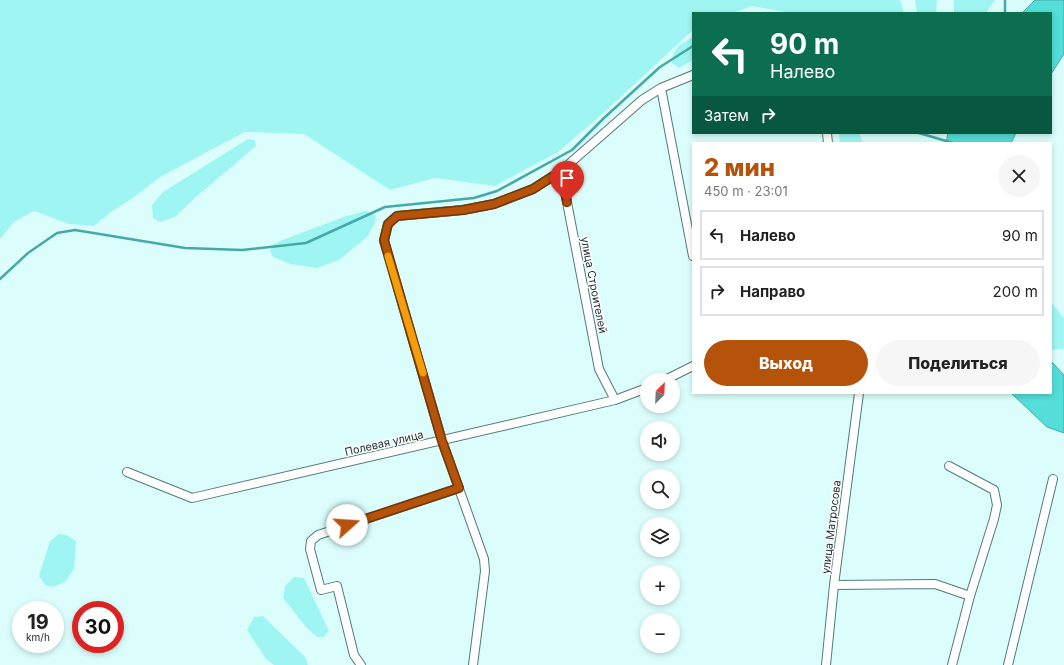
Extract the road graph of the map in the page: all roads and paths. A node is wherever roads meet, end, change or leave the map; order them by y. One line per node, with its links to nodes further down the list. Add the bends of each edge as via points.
1 (692, 75): 2 (street)
2 (661, 88): 3 (street, via 642,100); 4 (street)
3 (561, 171): 9 (street, улица Строителей, via 598,369); 10 (street, via 533,189 494,204 463,210 397,216 388,224 384,240)
4 (692, 251)
5 (692, 366): 6 (street)
6 (679, 373)
7 (640, 391): 9 (street, Полевая улица)
8 (859, 394): 15 (street, улица Матросова)
9 (615, 400): 10 (street, Полевая улица)
10 (442, 441): 12 (street, Полевая улица, via 192,498); 14 (street)
11 (949, 466): 16 (street, via 994,490 997,506)
12 (127, 472)
13 (1053, 479): 21 (street)
14 (459, 488): 17 (street, via 318,534 311,541 310,549 322,590 337,586 354,655); 18 (street, via 484,559 485,571)
15 (834, 584): 16 (street, via 935,584); 19 (street, улица Матросова)
16 (970, 596): 20 (street)
17 (361, 665)
18 (473, 665)
19 (828, 665)
20 (952, 665)
21 (1008, 665)

